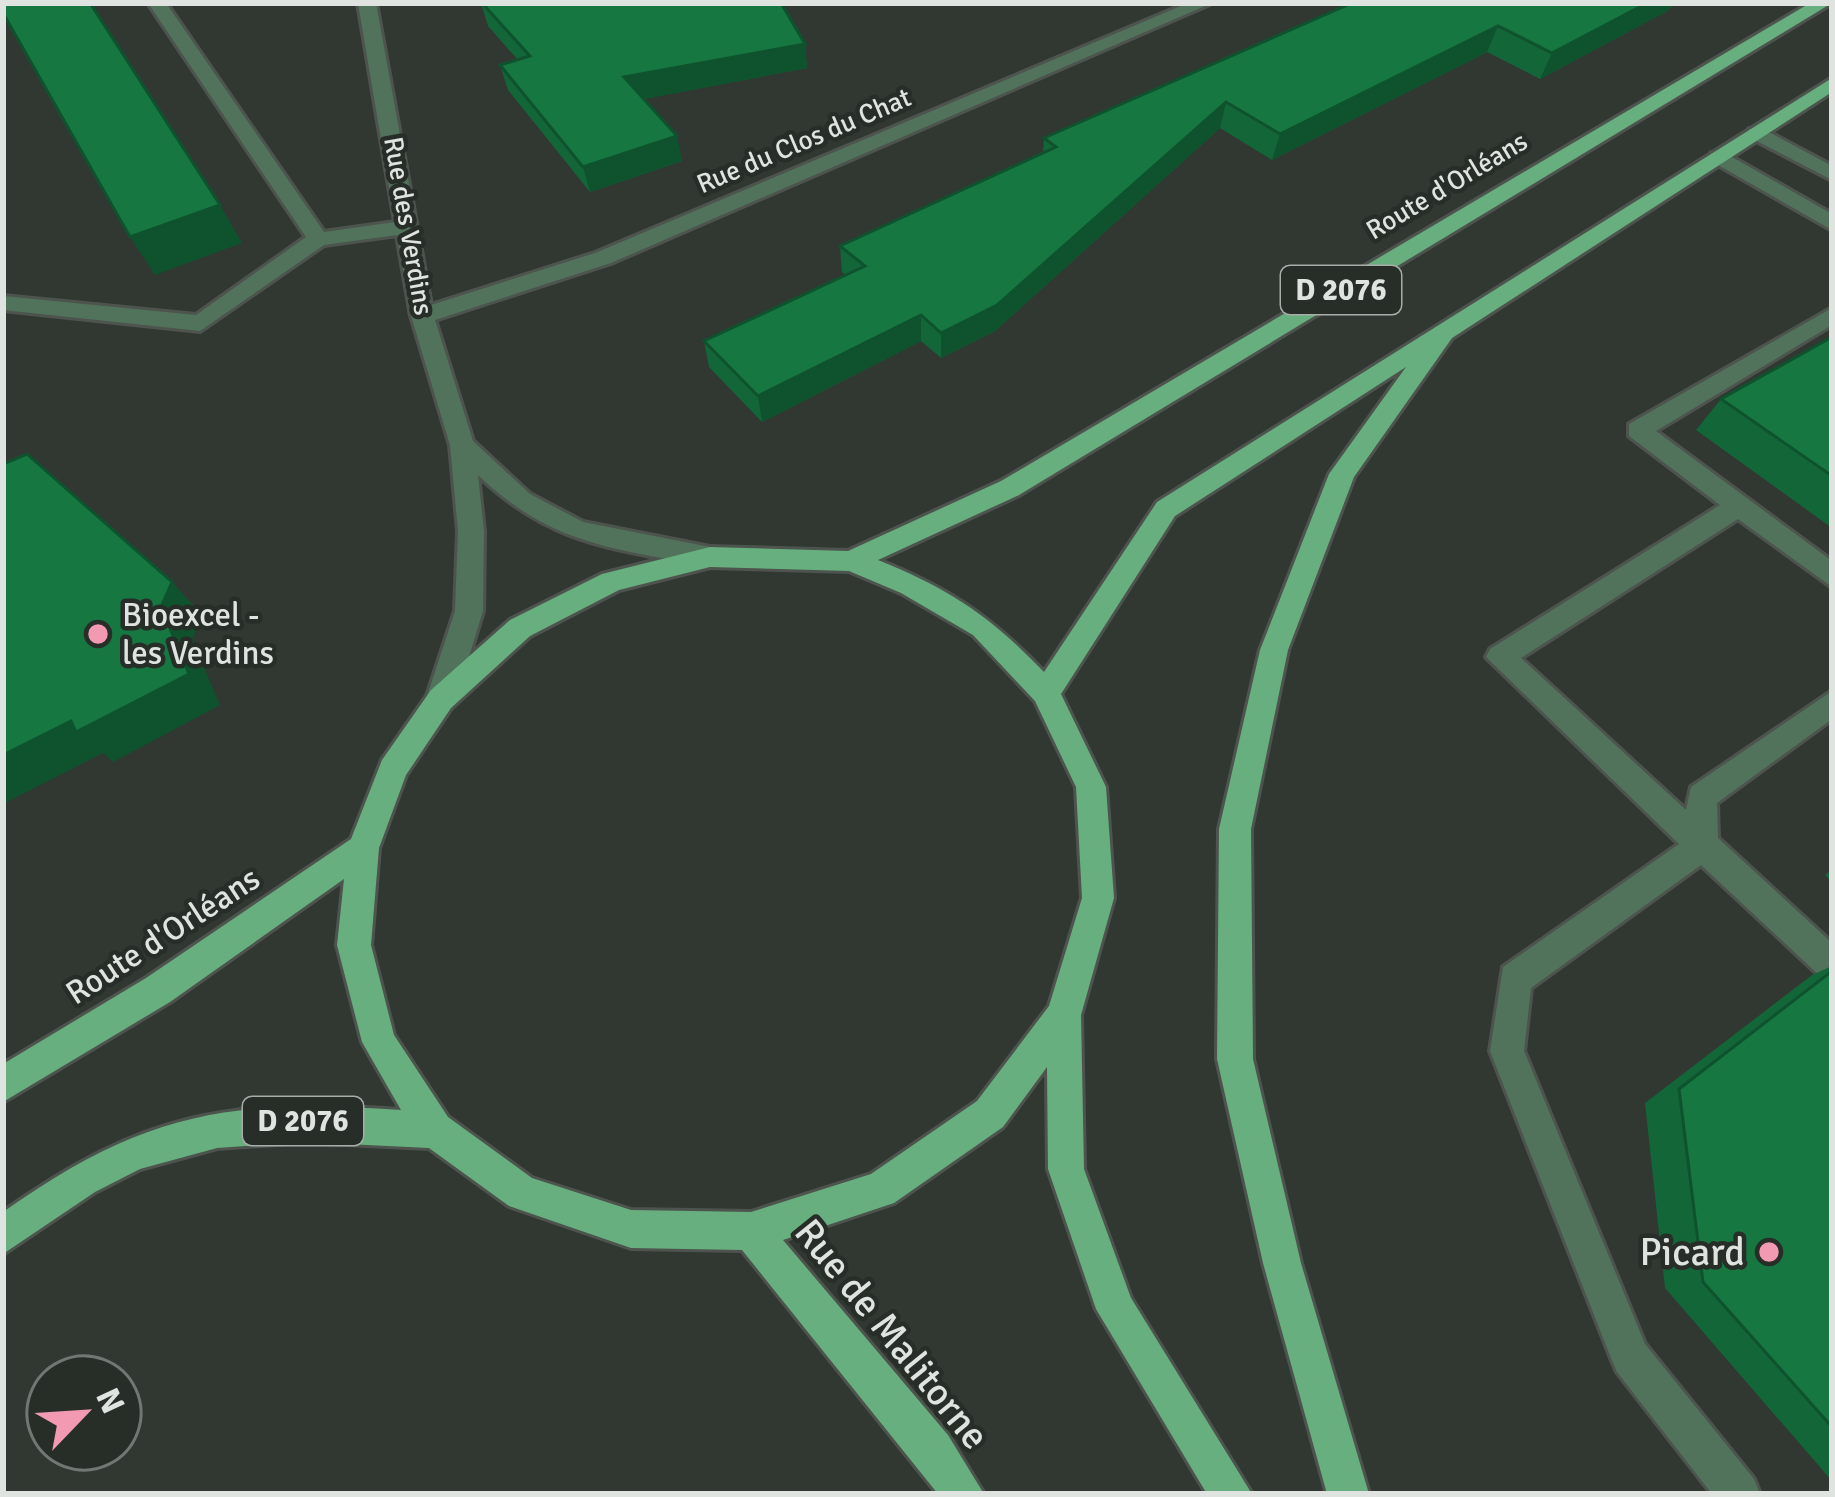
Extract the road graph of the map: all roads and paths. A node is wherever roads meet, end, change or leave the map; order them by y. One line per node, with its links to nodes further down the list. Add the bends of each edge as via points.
1 (157, 3): 13 (street)
2 (368, 3): 12 (street, Rue des Verdins)
3 (1137, 3): 6 (street)
4 (1203, 3): 6 (street, Rue du Clos du Chat)
5 (1823, 3): 21 (main road, Route d'Orléans / D 2076, via 1010,488)
6 (1155, 20): 16 (street, Rue du Clos du Chat, via 603,257)
7 (1832, 84): 8 (main road, D 2076)
8 (1756, 133): 9 (main road, D 2076); 10 (street)
9 (1718, 157): 11 (street); 17 (main road, D 2076)
10 (1832, 174)
11 (1832, 223)
12 (408, 227): 13 (street); 16 (street, Rue des Verdins)
13 (318, 239): 14 (street, via 200,323)
14 (3, 303)
15 (1832, 315): 19 (street, via 1638,430)
16 (422, 316): 18 (street, Rue des Verdins)
17 (1445, 330): 23 (main road, D 2076, via 1166,509); 36 (main road, via 1342,474 1274,650 1234,830 1235,1059)
18 (462, 445): 20 (street, Rue des Verdins, via 521,501 577,531); 24 (street, Rue des Verdins, via 469,611)
19 (1739, 506): 22 (street); 26 (street, via 1500,657)
20 (710, 557): 21 (main road); 24 (main road, via 612,581 520,628)
21 (851, 561): 23 (main road, via 982,627)
22 (1832, 576)
23 (1046, 693): 29 (main road, via 1091,787 1098,898)
24 (441, 699): 27 (main road, via 393,769)
25 (1832, 703): 26 (street, via 1702,797)
26 (1702, 846): 28 (street); 37 (street, via 1515,979 1507,1051 1630,1358)
27 (363, 848): 30 (main road, Route d'Orléans, via 158,990); 31 (main road, via 354,945 379,1042)
28 (1832, 965)
29 (1064, 1015): 32 (main road, via 990,1114 881,1190); 35 (main road, via 1066,1169 1116,1309)
30 (3, 1084)
31 (436, 1130): 32 (main road, via 522,1193 631,1229); 33 (main road, D 2076, via 290,1120 173,1141 96,1171)
32 (751, 1231): 34 (main road, Rue de Malitorne)
33 (3, 1235)
34 (963, 1494)
35 (1231, 1494)
36 (1348, 1494)
37 (1739, 1494)

